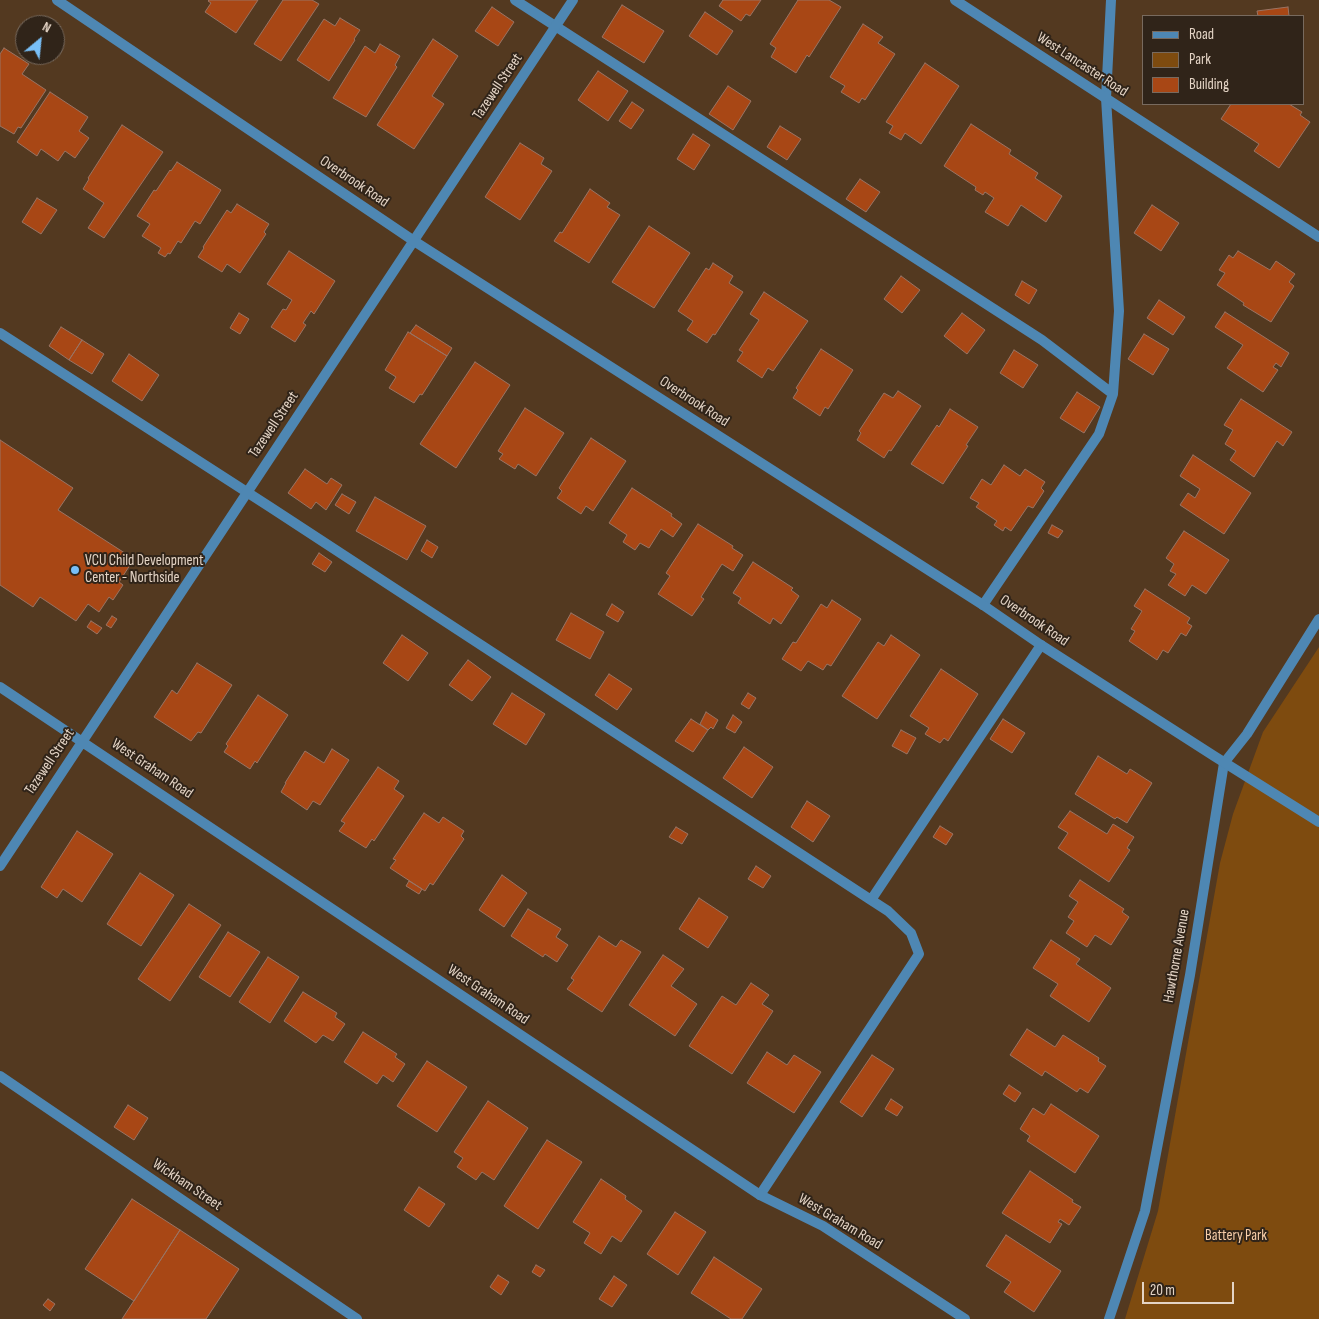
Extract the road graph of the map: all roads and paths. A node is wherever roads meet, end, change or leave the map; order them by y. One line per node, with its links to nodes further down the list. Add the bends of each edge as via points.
1 (56, 0): 9 (street, Overbrook Road)
2 (515, 0): 6 (street)
3 (573, 0): 6 (street, Tazewell Street)
4 (955, 0): 7 (street, West Lancaster Road)
5 (1111, 0): 7 (street)
6 (556, 27): 9 (street, Tazewell Street); 11 (street, via 1042,340)
7 (1106, 98): 8 (street, West Lancaster Road); 11 (street, via 1119,311)
8 (1319, 238)
9 (414, 241): 12 (street, Tazewell Street); 13 (street, Overbrook Road)
10 (0, 333): 12 (street)
11 (1113, 394): 13 (street, via 1099,434)
12 (247, 492): 17 (street, Tazewell Street); 21 (street)
13 (983, 605): 15 (street, Overbrook Road)
14 (1319, 619): 18 (street, Hawthorne Avenue, via 1247,734)
15 (1041, 645): 18 (street, Overbrook Road); 21 (street)
16 (0, 686): 17 (street, West Graham Road)
17 (82, 741): 20 (street, Tazewell Street); 23 (street, West Graham Road)
18 (1224, 763): 19 (street, Overbrook Road); 26 (street, Hawthorne Avenue, via 1190,975 1145,1211)
19 (1319, 822)
20 (0, 866)
21 (871, 900): 23 (street, via 912,933 919,954)
22 (0, 1076): 24 (street, Wickham Street)
23 (760, 1195): 25 (street, West Graham Road, via 823,1226)
24 (357, 1319)
25 (965, 1319)
26 (1109, 1319)

